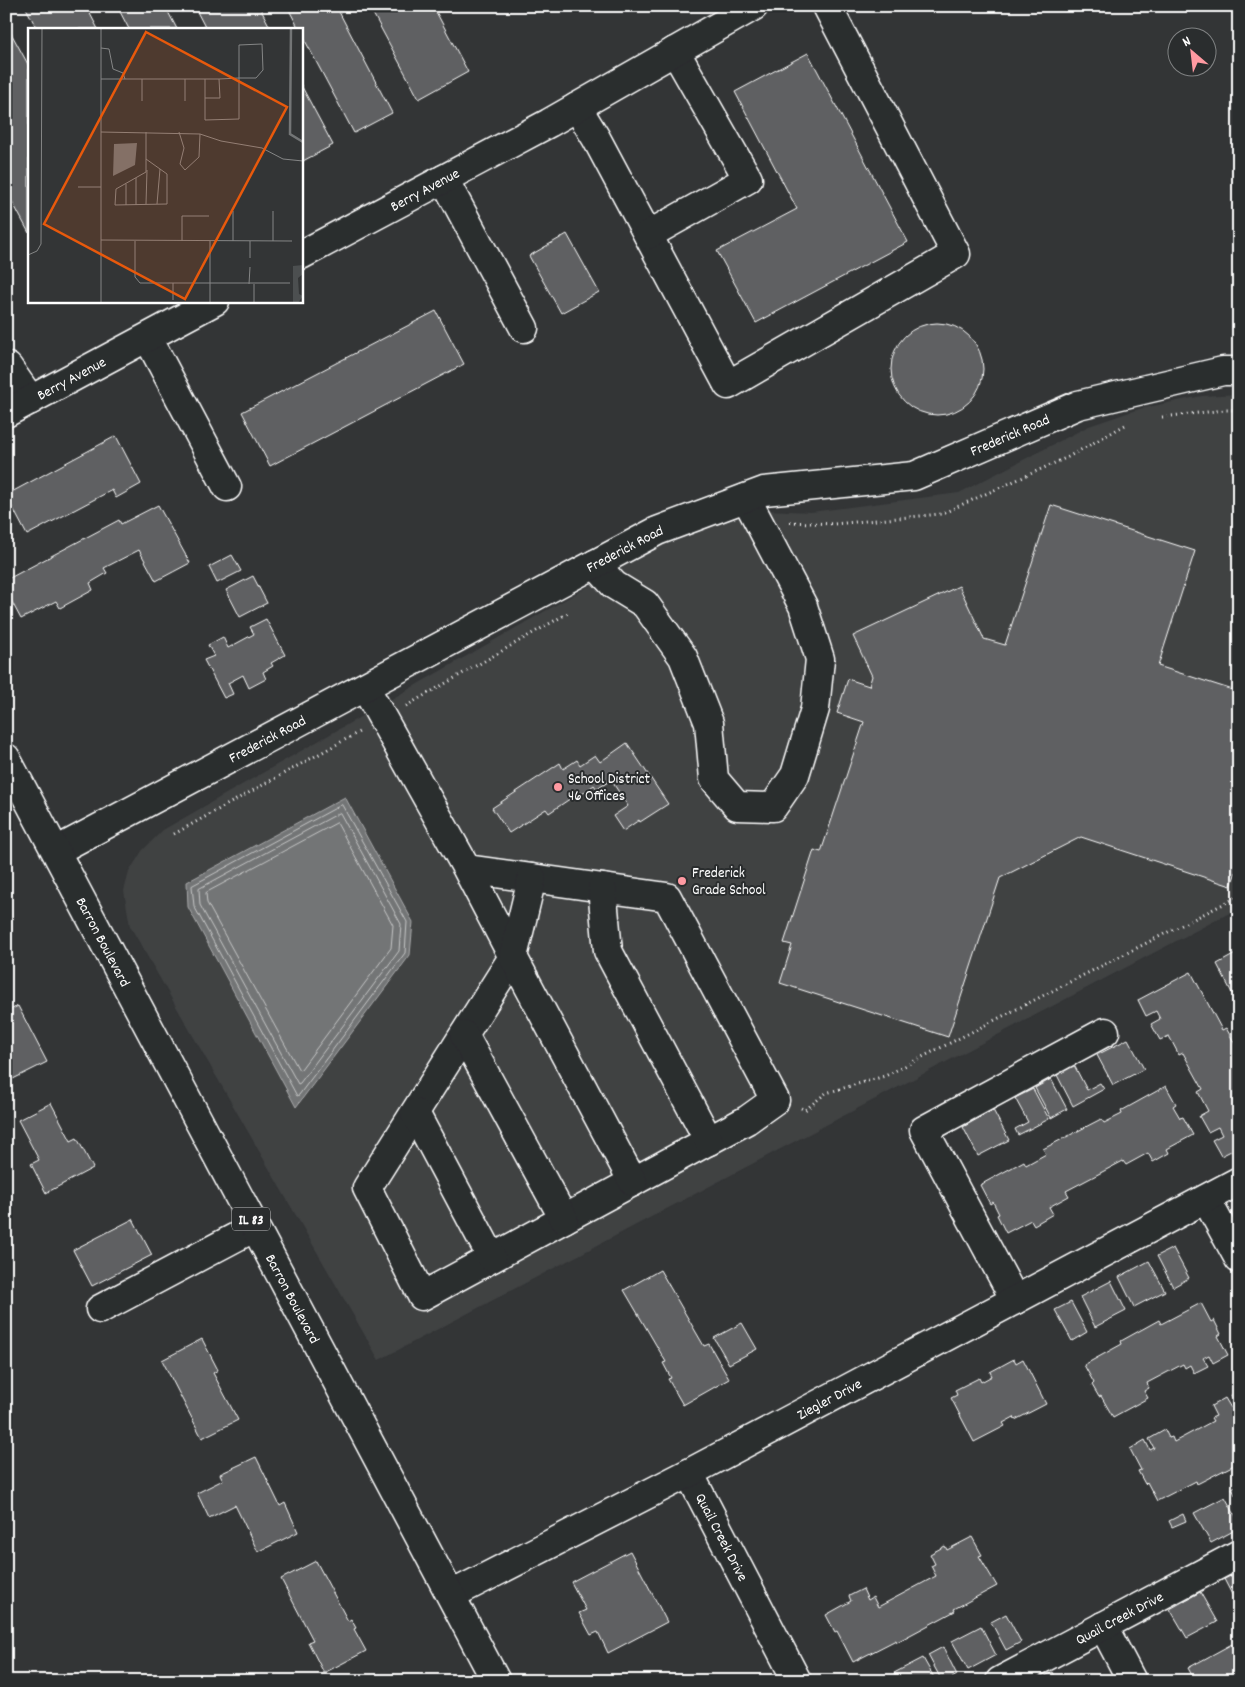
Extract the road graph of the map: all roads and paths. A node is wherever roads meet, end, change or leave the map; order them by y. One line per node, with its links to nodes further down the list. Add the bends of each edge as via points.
1 (754, 6): 3 (street, Berry Avenue)
2 (826, 6): 6 (street, via 956,254 728,385)
3 (675, 51): 4 (street, Berry Avenue); 6 (street, via 748,179)
4 (577, 107): 5 (street, Berry Avenue); 6 (street)
5 (444, 179): 7 (street, Berry Avenue); 9 (street)
6 (648, 235)
7 (302, 254)
8 (214, 302): 10 (street, Berry Avenue)
9 (524, 328)
10 (148, 338): 13 (street, Berry Avenue); 18 (street)
11 (6, 366): 13 (street)
12 (1239, 371): 19 (street, Frederick Road, via 1223,371 1078,405 914,476 764,492)
13 (31, 400): 15 (street, Berry Avenue)
14 (1239, 410): 16 (path)
15 (6, 413)
16 (1156, 417)
17 (1128, 424): 20 (path, via 1068,457 941,514 834,524)
18 (227, 487)
19 (746, 498): 20 (street); 21 (street, Frederick Road, via 657,531)
20 (760, 522): 21 (street, via 802,606 820,659 815,709 796,775 773,807 737,806 714,779 709,722 683,657 645,604 614,585)
21 (595, 564): 23 (street, Frederick Road)
22 (572, 610): 24 (path)
23 (365, 687): 24 (street); 27 (street, Frederick Road)
24 (382, 719): 26 (path); 28 (street)
25 (6, 758): 27 (street, Barron Boulevard / IL 83)
26 (174, 834)
27 (56, 851): 42 (street, Barron Boulevard / IL 83)
28 (467, 869): 29 (street); 32 (street)
29 (532, 878): 30 (street); 32 (street)
30 (602, 888): 35 (street, via 668,897); 37 (street, via 608,951)
31 (1239, 896): 35 (path, via 885,1076 826,1093 806,1110)
32 (512, 958): 34 (street); 39 (street)
33 (1105, 1032): 45 (street, via 924,1130)
34 (464, 1035): 36 (street); 41 (street)
35 (776, 1100): 37 (street)
36 (415, 1113): 43 (street); 43 (street, via 367,1188 422,1296)
37 (709, 1140): 39 (street)
38 (1239, 1181): 40 (street, Ziegler Drive)
39 (632, 1182): 41 (street)
40 (1206, 1199): 44 (street); 45 (street, Ziegler Drive)
41 (564, 1219): 43 (street)
42 (255, 1227): 46 (street); 49 (street, Barron Boulevard / IL 83)
43 (492, 1258)
44 (1239, 1260)
45 (1015, 1300): 47 (street, Ziegler Drive)
46 (100, 1308)
47 (689, 1473): 49 (street, Ziegler Drive); 52 (street, Quail Creek Drive)
48 (1239, 1554): 50 (street, Quail Creek Drive)
49 (451, 1595): 51 (street, Barron Boulevard / IL 83)
50 (1103, 1626): 53 (street, Quail Creek Drive); 54 (street)
51 (496, 1681)
52 (797, 1681)
53 (1000, 1681)
54 (1132, 1681)

